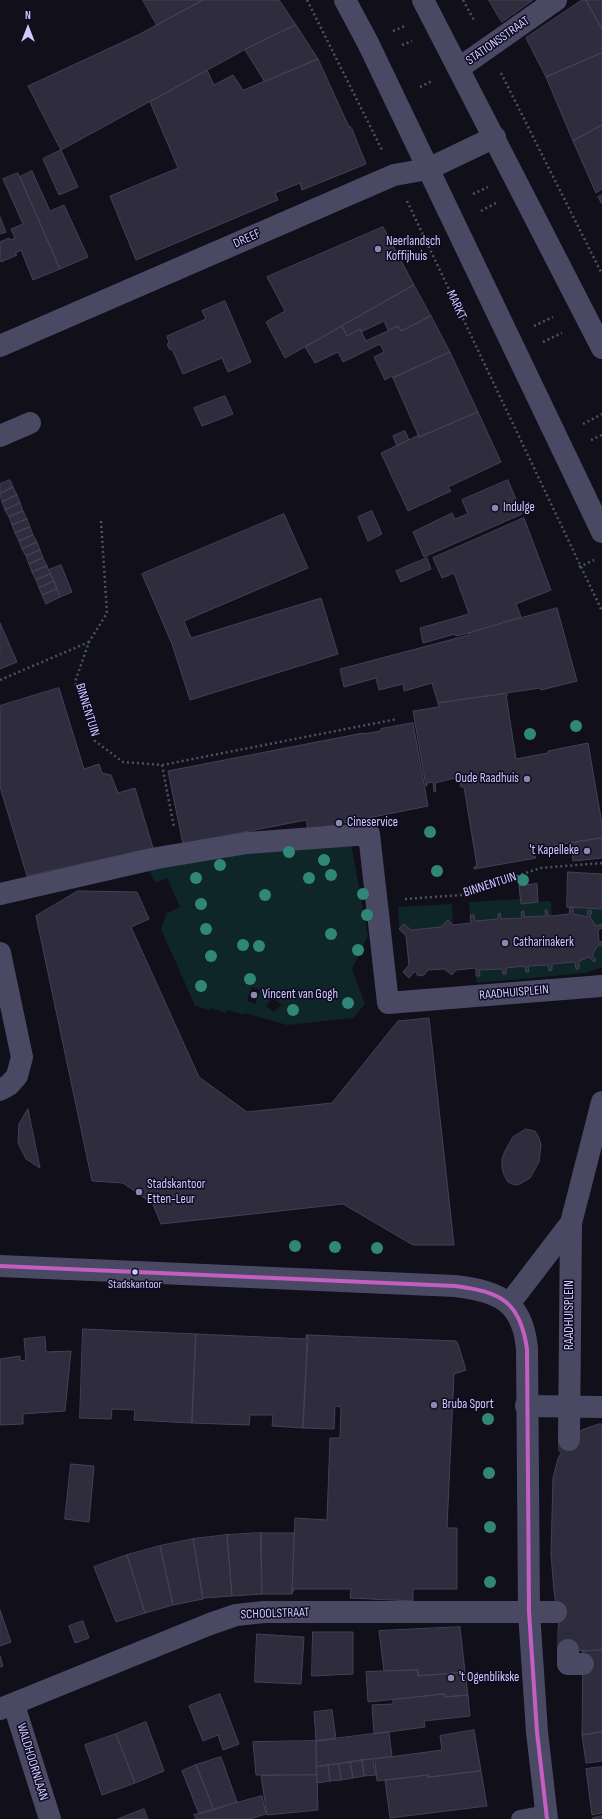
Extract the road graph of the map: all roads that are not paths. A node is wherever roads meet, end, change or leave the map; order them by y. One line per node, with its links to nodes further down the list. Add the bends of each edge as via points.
1 (345, 0): 6 (street)
2 (556, 0): 4 (street, STATIONSSTRAAT)
3 (431, 14): 4 (street)
4 (459, 68): 5 (street)
5 (494, 137): 6 (street, DREEF); 8 (street)
6 (428, 169): 7 (street, DREEF, via 394,175); 11 (street)
7 (0, 346)
8 (602, 348)
9 (30, 423): 10 (street)
10 (0, 436)
11 (602, 532)
12 (0, 894): 14 (street, RAADHUISPLEIN, via 149,860 247,843 369,834 388,1002)
13 (0, 953): 15 (street, via 21,1050 21,1064 17,1076)
14 (602, 986)
15 (0, 1090)
16 (602, 1102): 17 (street, RAADHUISPLEIN)
17 (571, 1223): 19 (street, RAADHUISPLEIN); 21 (street, RAADHUISPLEIN)
18 (0, 1266): 19 (street, via 455,1286 484,1291)
19 (509, 1304): 20 (street, via 525,1330)
20 (526, 1406): 21 (street); 24 (street)
21 (569, 1407): 22 (street); 23 (street, RAADHUISPLEIN)
22 (602, 1407)
23 (569, 1440)
24 (529, 1612): 25 (street, SCHOOLSTRAAT); 26 (street, SCHOOLSTRAAT, via 264,1612 236,1615); 27 (street, via 537,1732)
25 (556, 1612)
26 (7, 1707): 28 (street, WALDHOORNLAAN)
27 (547, 1817): 29 (lane)
28 (50, 1819)
29 (520, 1819)

